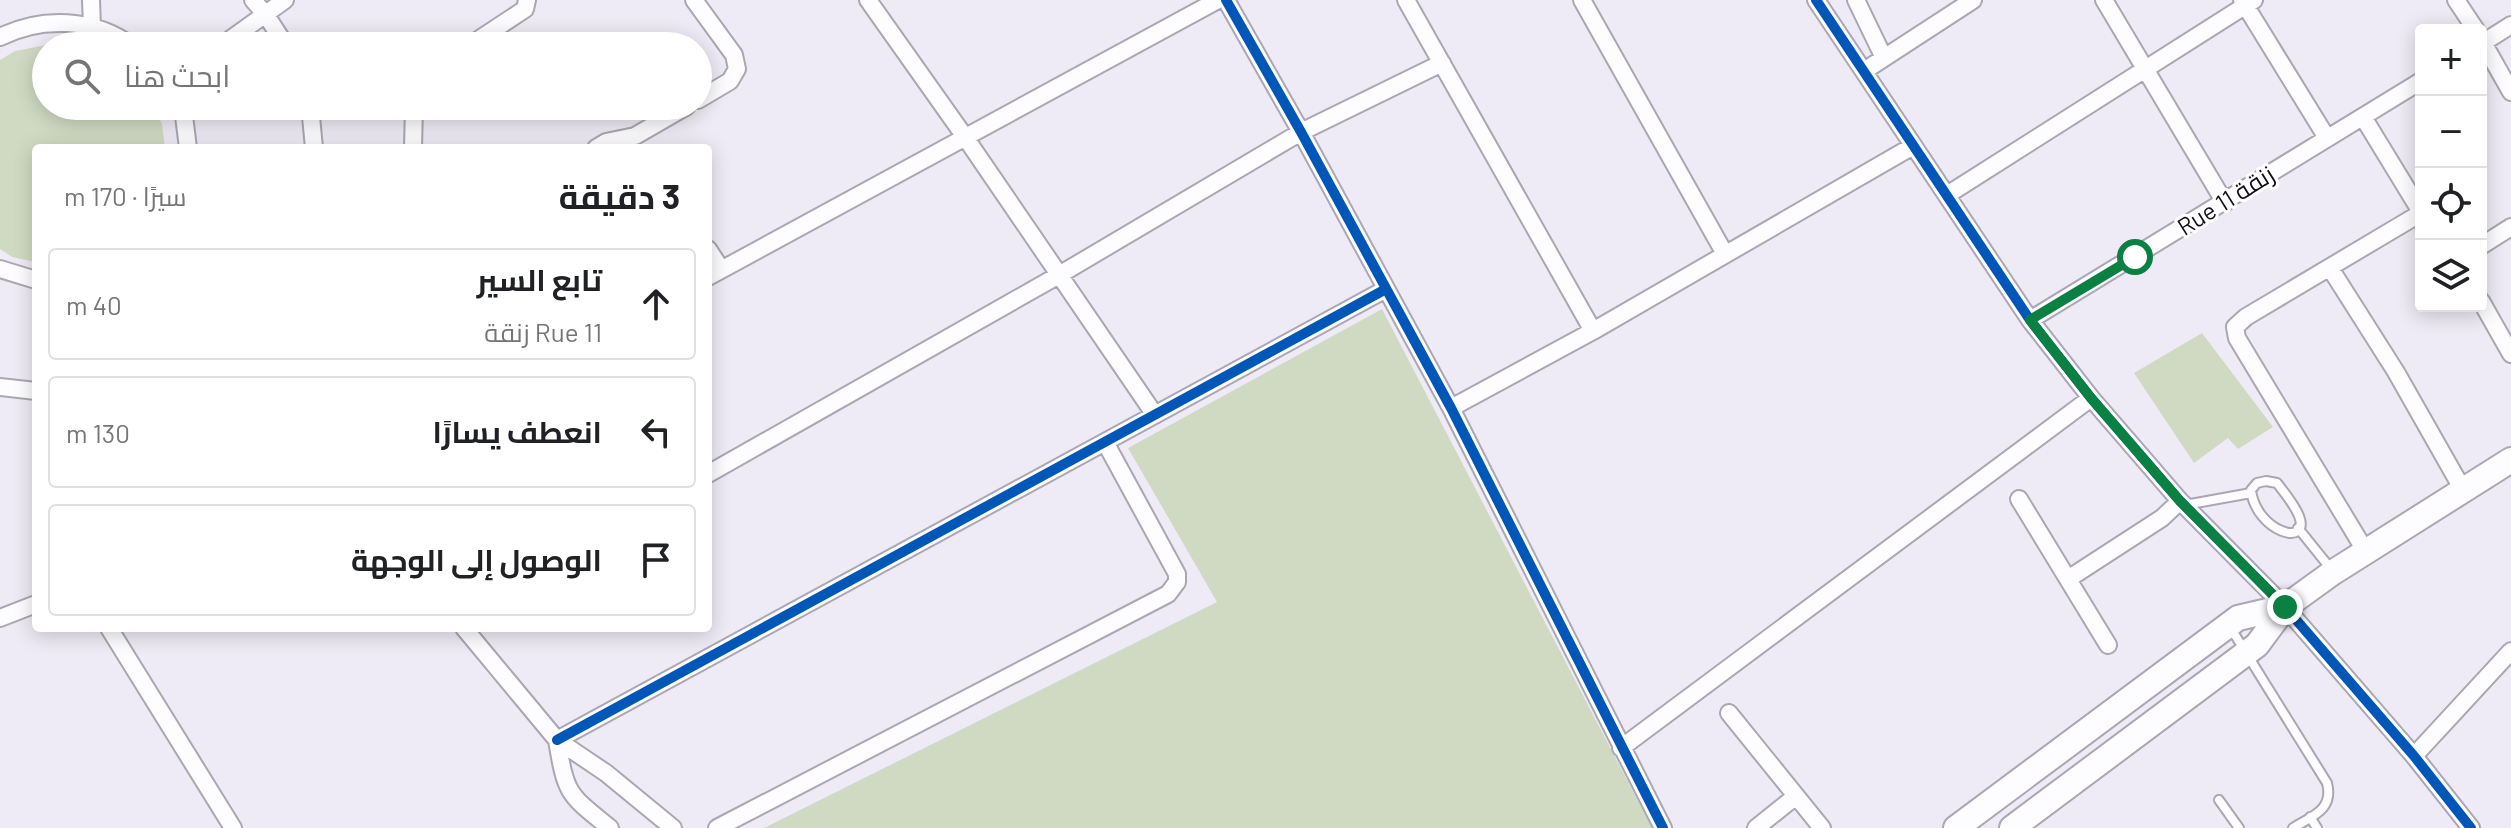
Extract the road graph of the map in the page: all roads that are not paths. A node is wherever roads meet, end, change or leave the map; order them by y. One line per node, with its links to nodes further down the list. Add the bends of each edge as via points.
1 (91, 0): 20 (street)
2 (253, 0): 17 (street)
3 (285, 0): 17 (street)
4 (527, 0): 24 (street, via 525,9)
5 (694, 0): 33 (street, via 734,55 737,69 730,81)
6 (1218, 0): 41 (street)
7 (1226, 0): 40 (street)
8 (1406, 0): 29 (street)
9 (1582, 0): 55 (street)
10 (1816, 0): 31 (street)
11 (1856, 0): 28 (street)
12 (1973, 0): 28 (street)
13 (2104, 0): 30 (street)
14 (2456, 0): 18 (street)
15 (876, 2): 41 (street)
16 (2247, 2): 30 (street); 42 (street)
17 (266, 15): 22 (street); 23 (street)
18 (2471, 24)
19 (2511, 25): 25 (street)
20 (92, 27): 21 (street); 26 (street, via 38,24)
21 (104, 32)
22 (241, 32)
23 (277, 32)
24 (490, 32)
25 (2487, 36)
26 (0, 37)
27 (2487, 51): 34 (street)
28 (1884, 58): 31 (street)
29 (1442, 63): 40 (street); 64 (street)
30 (2146, 69): 49 (street); 50 (street)
31 (1864, 71): 48 (street)
32 (2415, 85): 35 (street, Rue 11 زنقة)
33 (712, 92)
34 (2511, 92)
35 (2363, 117): 42 (street, Rue 11 زنقة); 51 (street)
36 (184, 120): 44 (street)
37 (311, 120): 45 (street)
38 (414, 120): 46 (street)
39 (668, 120): 43 (street)
40 (1301, 132): 59 (street); 61 (street)
41 (965, 137): 58 (street); 59 (street)
42 (2327, 138): 50 (street, Rue 11 زنقة)
43 (639, 142): 47 (street)
44 (188, 144)
45 (314, 144)
46 (413, 144)
47 (603, 144)
48 (1913, 146): 49 (street); 55 (street)
49 (1947, 195): 63 (street)
50 (2225, 203): 63 (street, Rue 11 زنقة)
51 (2415, 203)
52 (2415, 217): 56 (street)
53 (2511, 227): 54 (street)
54 (2487, 242)
55 (1725, 254): 64 (street)
56 (2330, 268): 74 (street); 79 (street, via 2235,327)
57 (0, 269): 60 (street)
58 (715, 273)
59 (1059, 275): 70 (street); 73 (street)
60 (32, 279)
61 (1386, 289): 69 (street); 70 (street)
62 (2487, 312): 65 (street)
63 (2030, 320): 68 (street)
64 (1593, 331): 69 (street)
65 (2511, 354)
66 (0, 387): 67 (street)
67 (32, 391)
68 (2091, 398): 77 (street); 93 (street)
69 (1451, 408): 93 (street)
70 (1155, 415): 71 (street)
71 (1105, 442): 92 (street); 101 (street, via 1177,574 1168,594)
72 (2511, 460): 74 (street)
73 (712, 472)
74 (2463, 490): 79 (street)
75 (2251, 493): 77 (lane); 78 (lane, via 2273,527 2284,533); 78 (lane, via 2257,483 2277,483 2298,515)
76 (2019, 499): 81 (street)
77 (2182, 503): 81 (street); 83 (street)
78 (2298, 528): 80 (lane)
79 (2366, 552): 80 (street)
80 (2334, 572): 83 (street)
81 (2068, 579): 88 (street)
82 (32, 606): 84 (street)
83 (2285, 607): 85 (street); 90 (street); 94 (street)
84 (0, 618)
85 (2229, 625): 90 (lane); 105 (street)
86 (111, 632): 98 (street)
87 (467, 632): 92 (street)
88 (2108, 645)
89 (2511, 651): 94 (street)
90 (2247, 653): 97 (lane, via 2327,783 2327,803); 106 (street)
91 (1729, 713): 95 (street)
92 (557, 740): 99 (street, via 569,792); 100 (street)
93 (1621, 748): 102 (street)
94 (2414, 756): 110 (street)
95 (1796, 796): 103 (street); 104 (street)
96 (2219, 800): 107 (lane)
97 (2310, 817): 108 (lane); 109 (lane)
98 (233, 828)
99 (610, 828)
100 (673, 828)
101 (717, 828)
102 (1663, 828)
103 (1756, 828)
104 (1822, 828)
105 (1956, 828)
106 (2012, 828)
107 (2239, 828)
108 (2293, 828)
109 (2317, 828)
110 (2471, 828)

